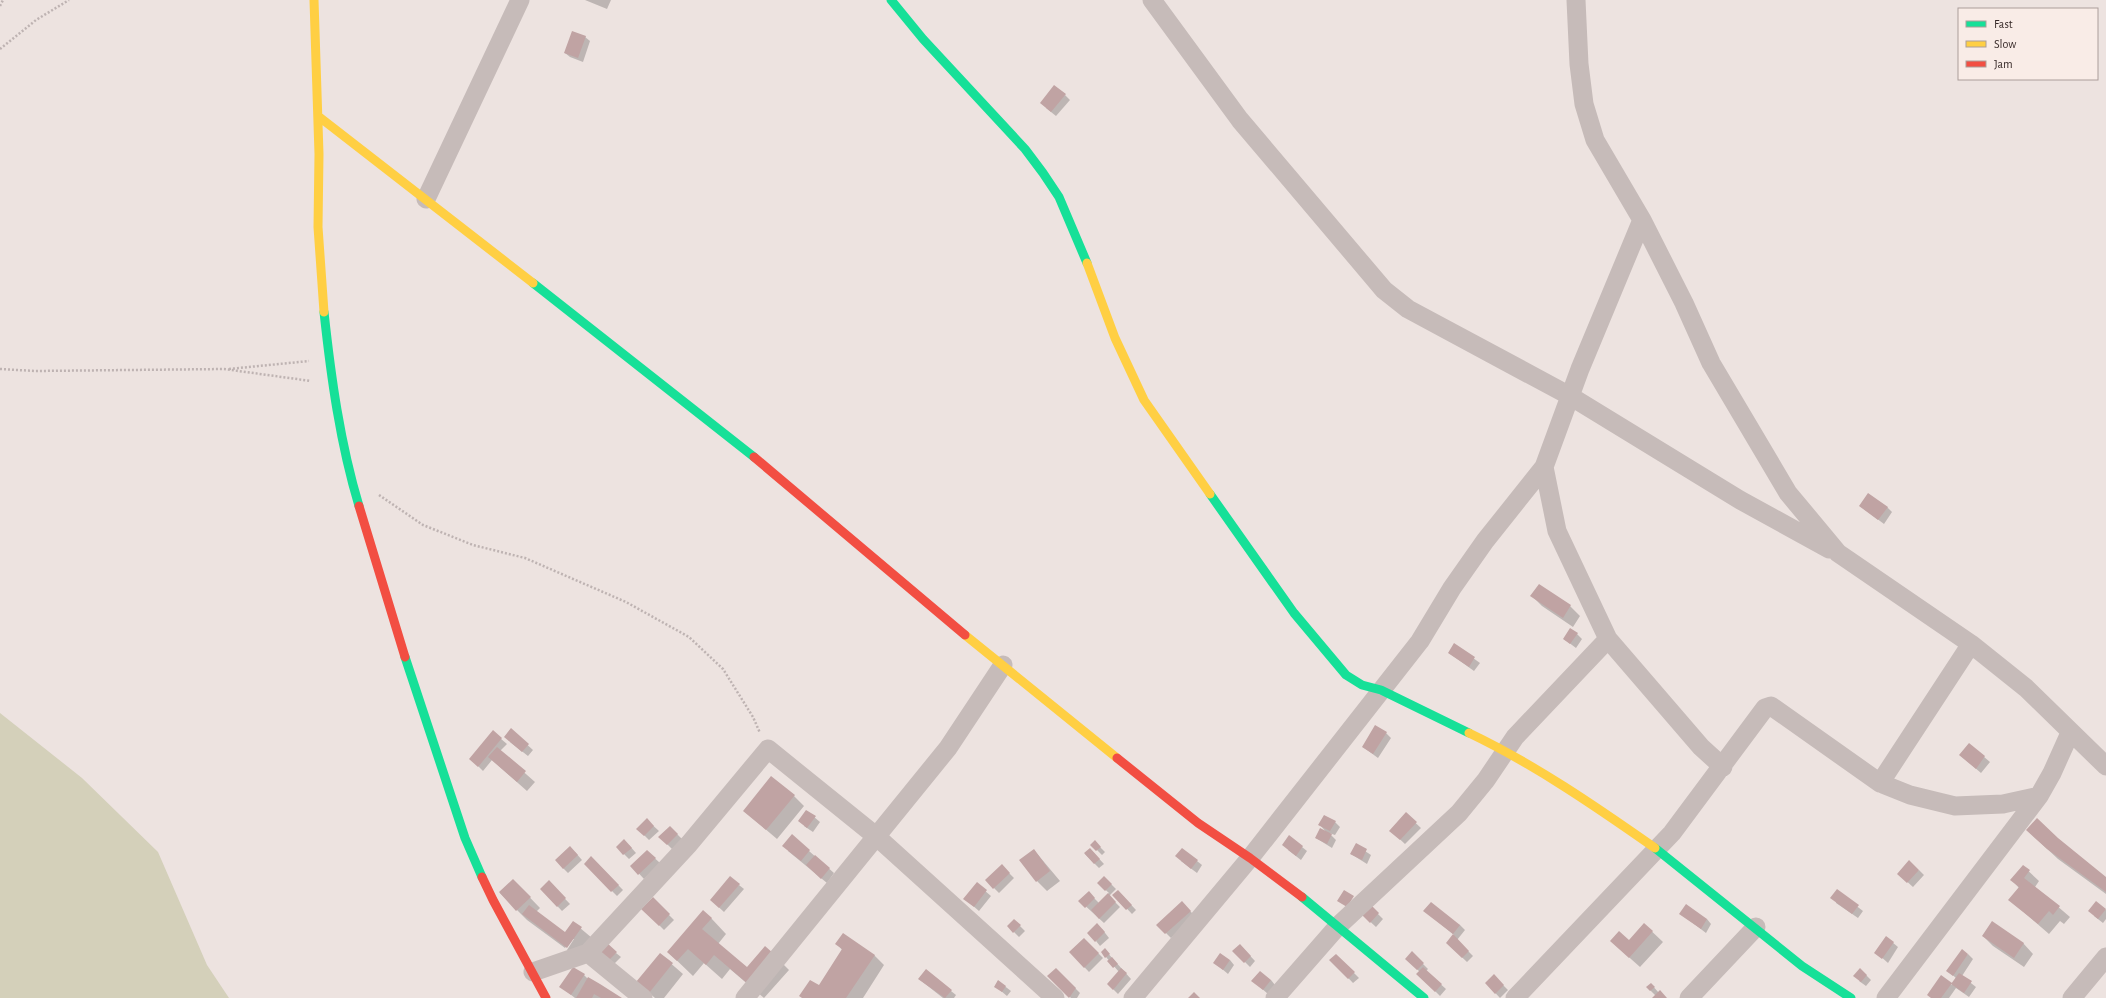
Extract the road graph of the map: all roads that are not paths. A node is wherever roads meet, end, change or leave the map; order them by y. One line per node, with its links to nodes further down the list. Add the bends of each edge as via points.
1 (314, 0): 6 (street)
2 (520, 0): 7 (street)
3 (891, 0): 15 (street, via 1044,173 1071,223 1115,338 1144,400 1294,613 1346,675)
4 (1152, 0): 9 (street, via 1240,120 1350,253 1384,290 1408,309)
5 (1576, 0): 8 (street, via 1584,104 1595,140)
6 (318, 116): 7 (street); 29 (street, via 318,227 322,290 332,383 352,482 415,689 460,824 478,870)
7 (426, 199): 14 (street, via 780,477 926,603)
8 (1642, 220): 9 (street); 11 (street, via 1711,363 1788,493)
9 (1570, 396): 10 (street); 11 (street, via 1740,500)
10 (1544, 467): 12 (street, via 1557,531); 15 (street, via 1485,541 1452,588 1420,641)
11 (1838, 553): 13 (street)
12 (1608, 639): 17 (street); 19 (street, via 1701,747)
13 (1971, 644): 16 (street, via 2026,688); 20 (street)
14 (1004, 665): 22 (street, via 948,748); 24 (street, via 1166,798)
15 (1381, 690): 17 (street); 24 (street)
16 (2070, 733): 18 (street); 21 (street)
17 (1505, 750): 23 (street); 25 (street, via 1486,780 1459,812)
18 (2106, 766)
19 (1723, 767): 20 (street, via 1765,708 1771,706); 23 (street)
20 (1880, 783): 21 (street, via 1910,795 1954,806 2004,804)
21 (2039, 796): 40 (street)
22 (877, 837): 27 (street, via 768,749 689,844); 32 (street); 33 (street)
23 (1657, 850): 26 (street); 37 (street)
24 (1250, 858): 25 (street); 34 (street)
25 (1338, 926): 35 (street); 36 (street)
26 (1756, 927): 38 (street); 39 (street, via 1802,966)
27 (588, 953): 29 (street); 31 (street)
28 (2106, 956): 41 (street)
29 (533, 972): 30 (street)
30 (546, 998)
31 (643, 998)
32 (746, 998)
33 (1055, 998)
34 (1133, 998)
35 (1275, 998)
36 (1424, 998)
37 (1514, 998)
38 (1689, 998)
39 (1851, 998)
40 (1886, 998)
41 (2072, 998)

